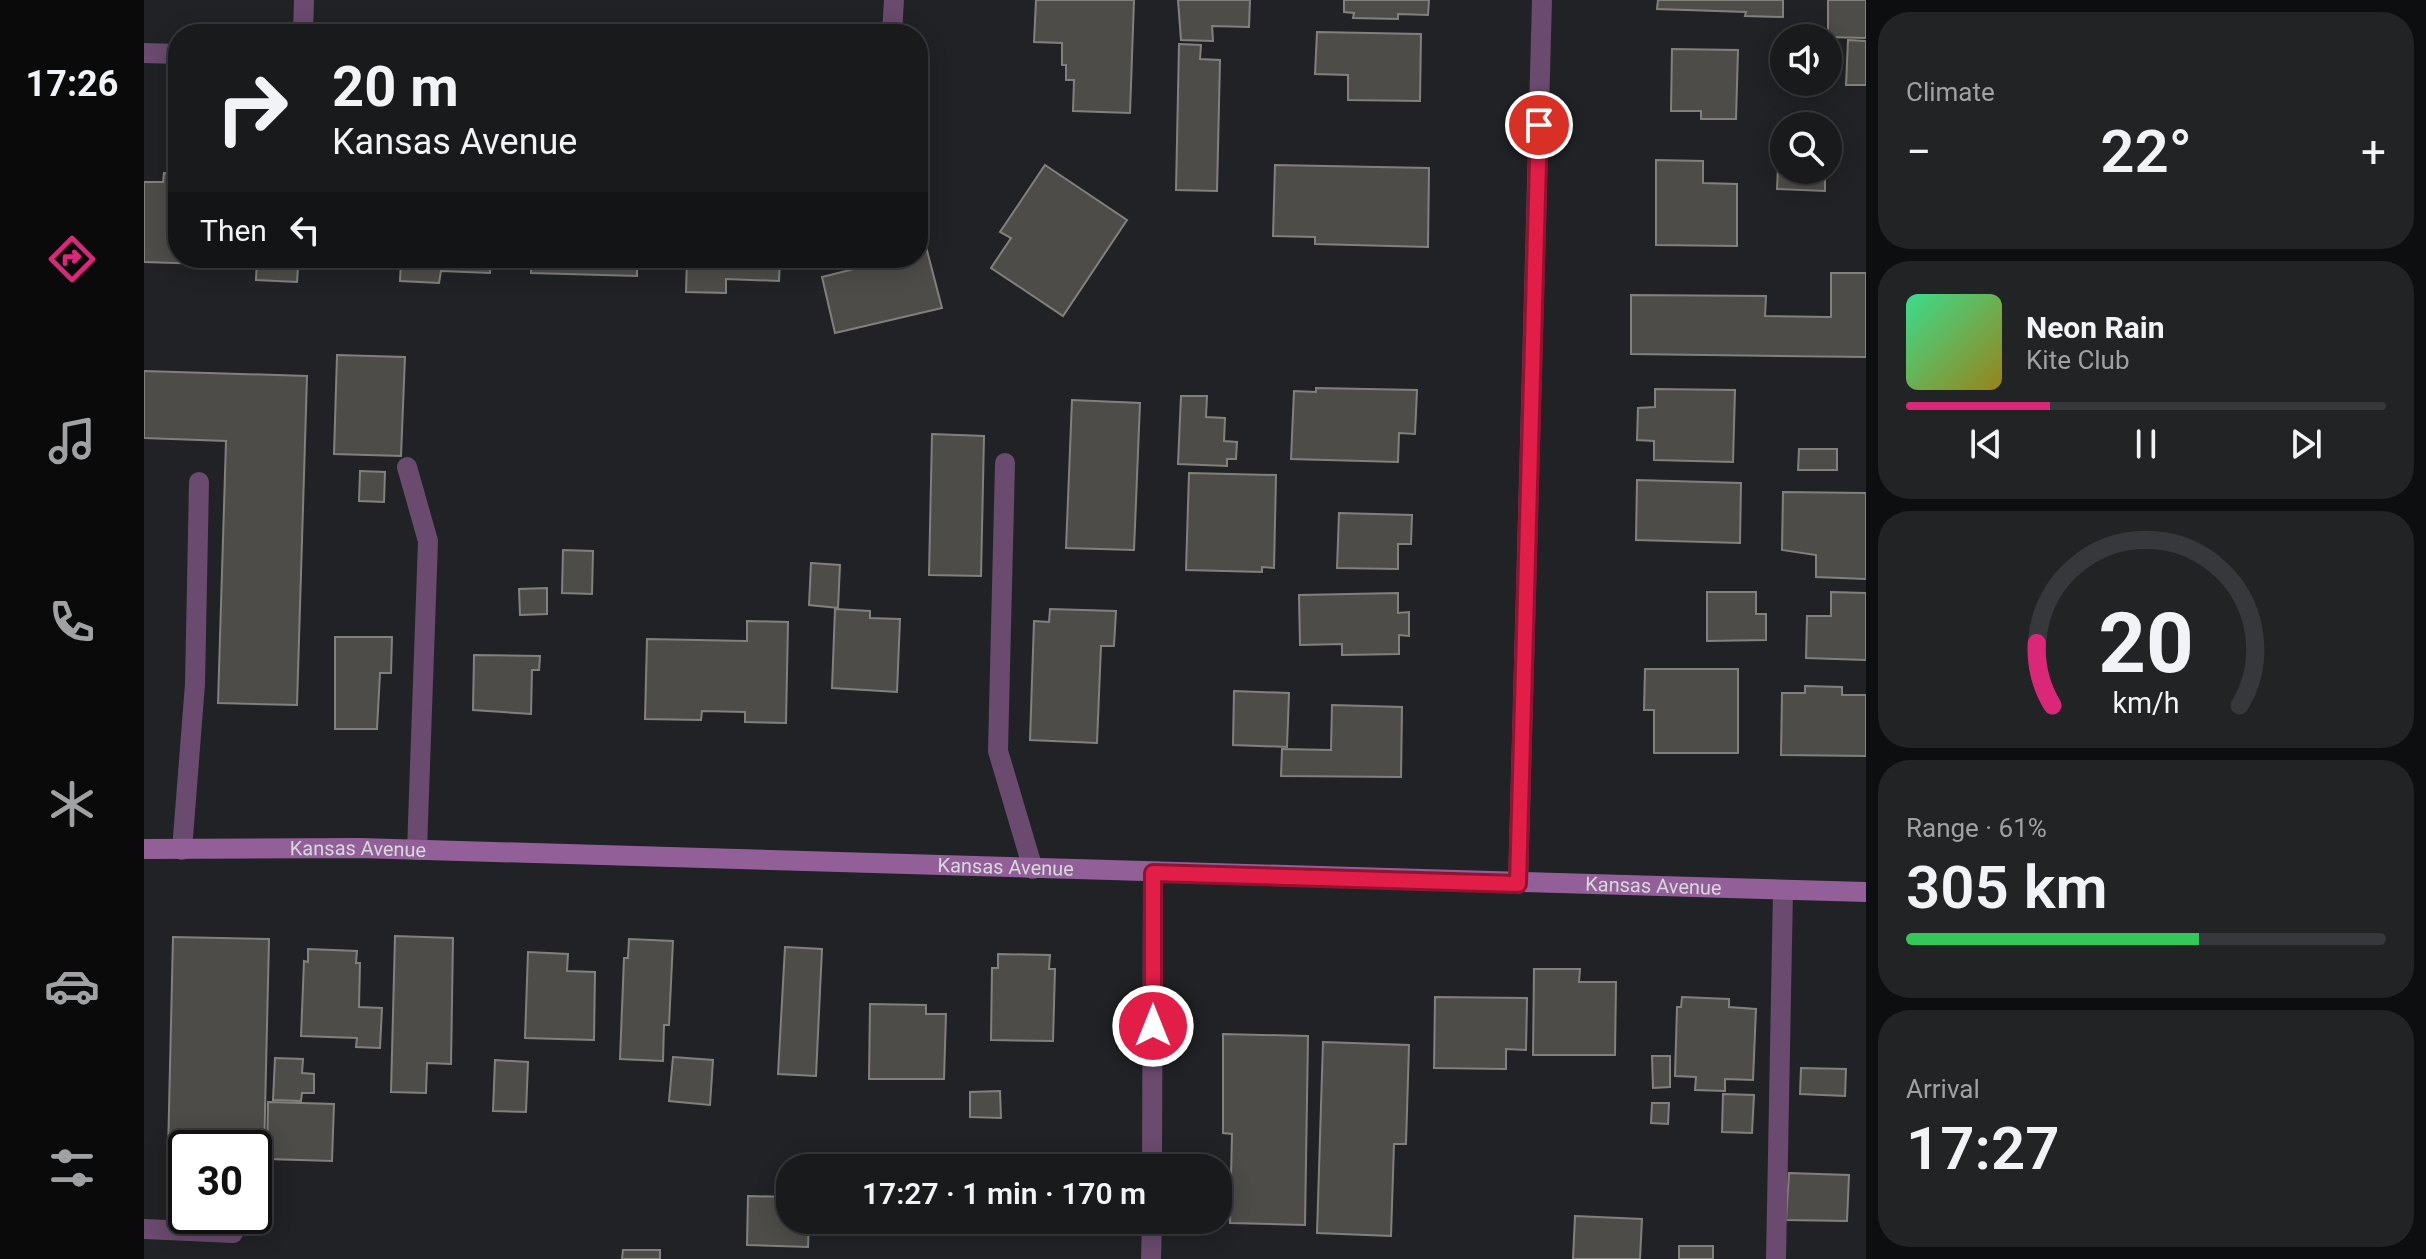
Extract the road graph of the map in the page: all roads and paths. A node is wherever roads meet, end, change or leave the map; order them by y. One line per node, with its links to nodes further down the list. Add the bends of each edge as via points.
1 (304, 0): 4 (street)
2 (894, 0): 5 (street)
3 (1542, 0): 16 (street)
4 (303, 24)
5 (893, 24)
6 (144, 53): 7 (street)
7 (168, 54)
8 (1005, 463): 14 (street, via 998,751)
9 (407, 467): 13 (street, via 428,541)
10 (199, 482): 12 (street, via 195,684)
11 (144, 849): 12 (street, Kansas Avenue)
12 (182, 850): 13 (street, Kansas Avenue)
13 (417, 850): 14 (street, Kansas Avenue)
14 (1033, 869): 15 (street, Kansas Avenue)
15 (1153, 873): 16 (street, Kansas Avenue); 19 (street)
16 (1518, 884): 17 (street, Kansas Avenue)
17 (1783, 891): 18 (street, Kansas Avenue); 24 (street)
18 (1866, 892)
19 (1152, 1154)
20 (144, 1229): 21 (street)
21 (168, 1230)
22 (1152, 1234): 23 (street)
23 (1151, 1259)
24 (1776, 1259)

